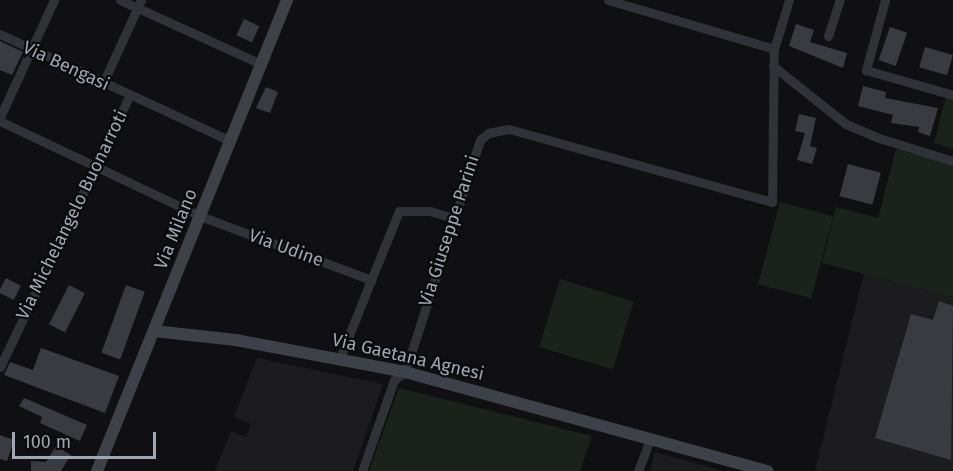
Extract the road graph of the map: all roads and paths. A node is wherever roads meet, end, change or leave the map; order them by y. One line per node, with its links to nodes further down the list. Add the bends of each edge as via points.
1 (54, 0): 11 (street)
2 (120, 0): 8 (street)
3 (287, 0): 13 (street, Via Milano)
4 (608, 0): 12 (street)
5 (789, 0): 12 (street)
6 (840, 0): 10 (street)
7 (885, 0): 17 (street, via 866,70)
8 (139, 4): 13 (street); 15 (street)
9 (0, 34): 11 (street, Via Bengasi)
10 (828, 36)
11 (30, 49): 15 (street, Via Bengasi); 18 (street)
12 (774, 49): 14 (street)
13 (261, 63): 19 (street, Via Milano)
14 (773, 66): 20 (street, via 846,124); 23 (street, Via Giuseppe Parini, via 772,202 509,129 488,133 480,140)
15 (104, 83): 16 (street, Via Bengasi)
16 (130, 95): 19 (street, Via Bengasi); 21 (street, Via Michelangelo Buonarroti)
17 (953, 95)
18 (0, 119): 21 (street, Via Udine)
19 (230, 141): 22 (street, Via Milano)
20 (953, 161)
21 (95, 166): 22 (street, Via Udine); 27 (street, Via Michelangelo Buonarroti)
22 (200, 216): 24 (street, Via Udine); 25 (street, Via Milano)
23 (453, 218): 24 (street, via 430,211 399,211); 28 (street, Via Giuseppe Parini)
24 (371, 280): 26 (street)
25 (154, 331): 26 (street, Via Gaetana Agnesi, via 228,338); 30 (street, Via Milano)
26 (339, 358): 28 (street, Via Gaetana Agnesi)
27 (0, 367)
28 (405, 372): 29 (street, Via Gaetana Agnesi); 31 (street, Via Giuseppe Parini, via 394,380)
29 (650, 439): 32 (street); 33 (street, Via Gaetana Agnesi)
30 (97, 471)
31 (362, 471)
32 (638, 471)
33 (768, 471)

